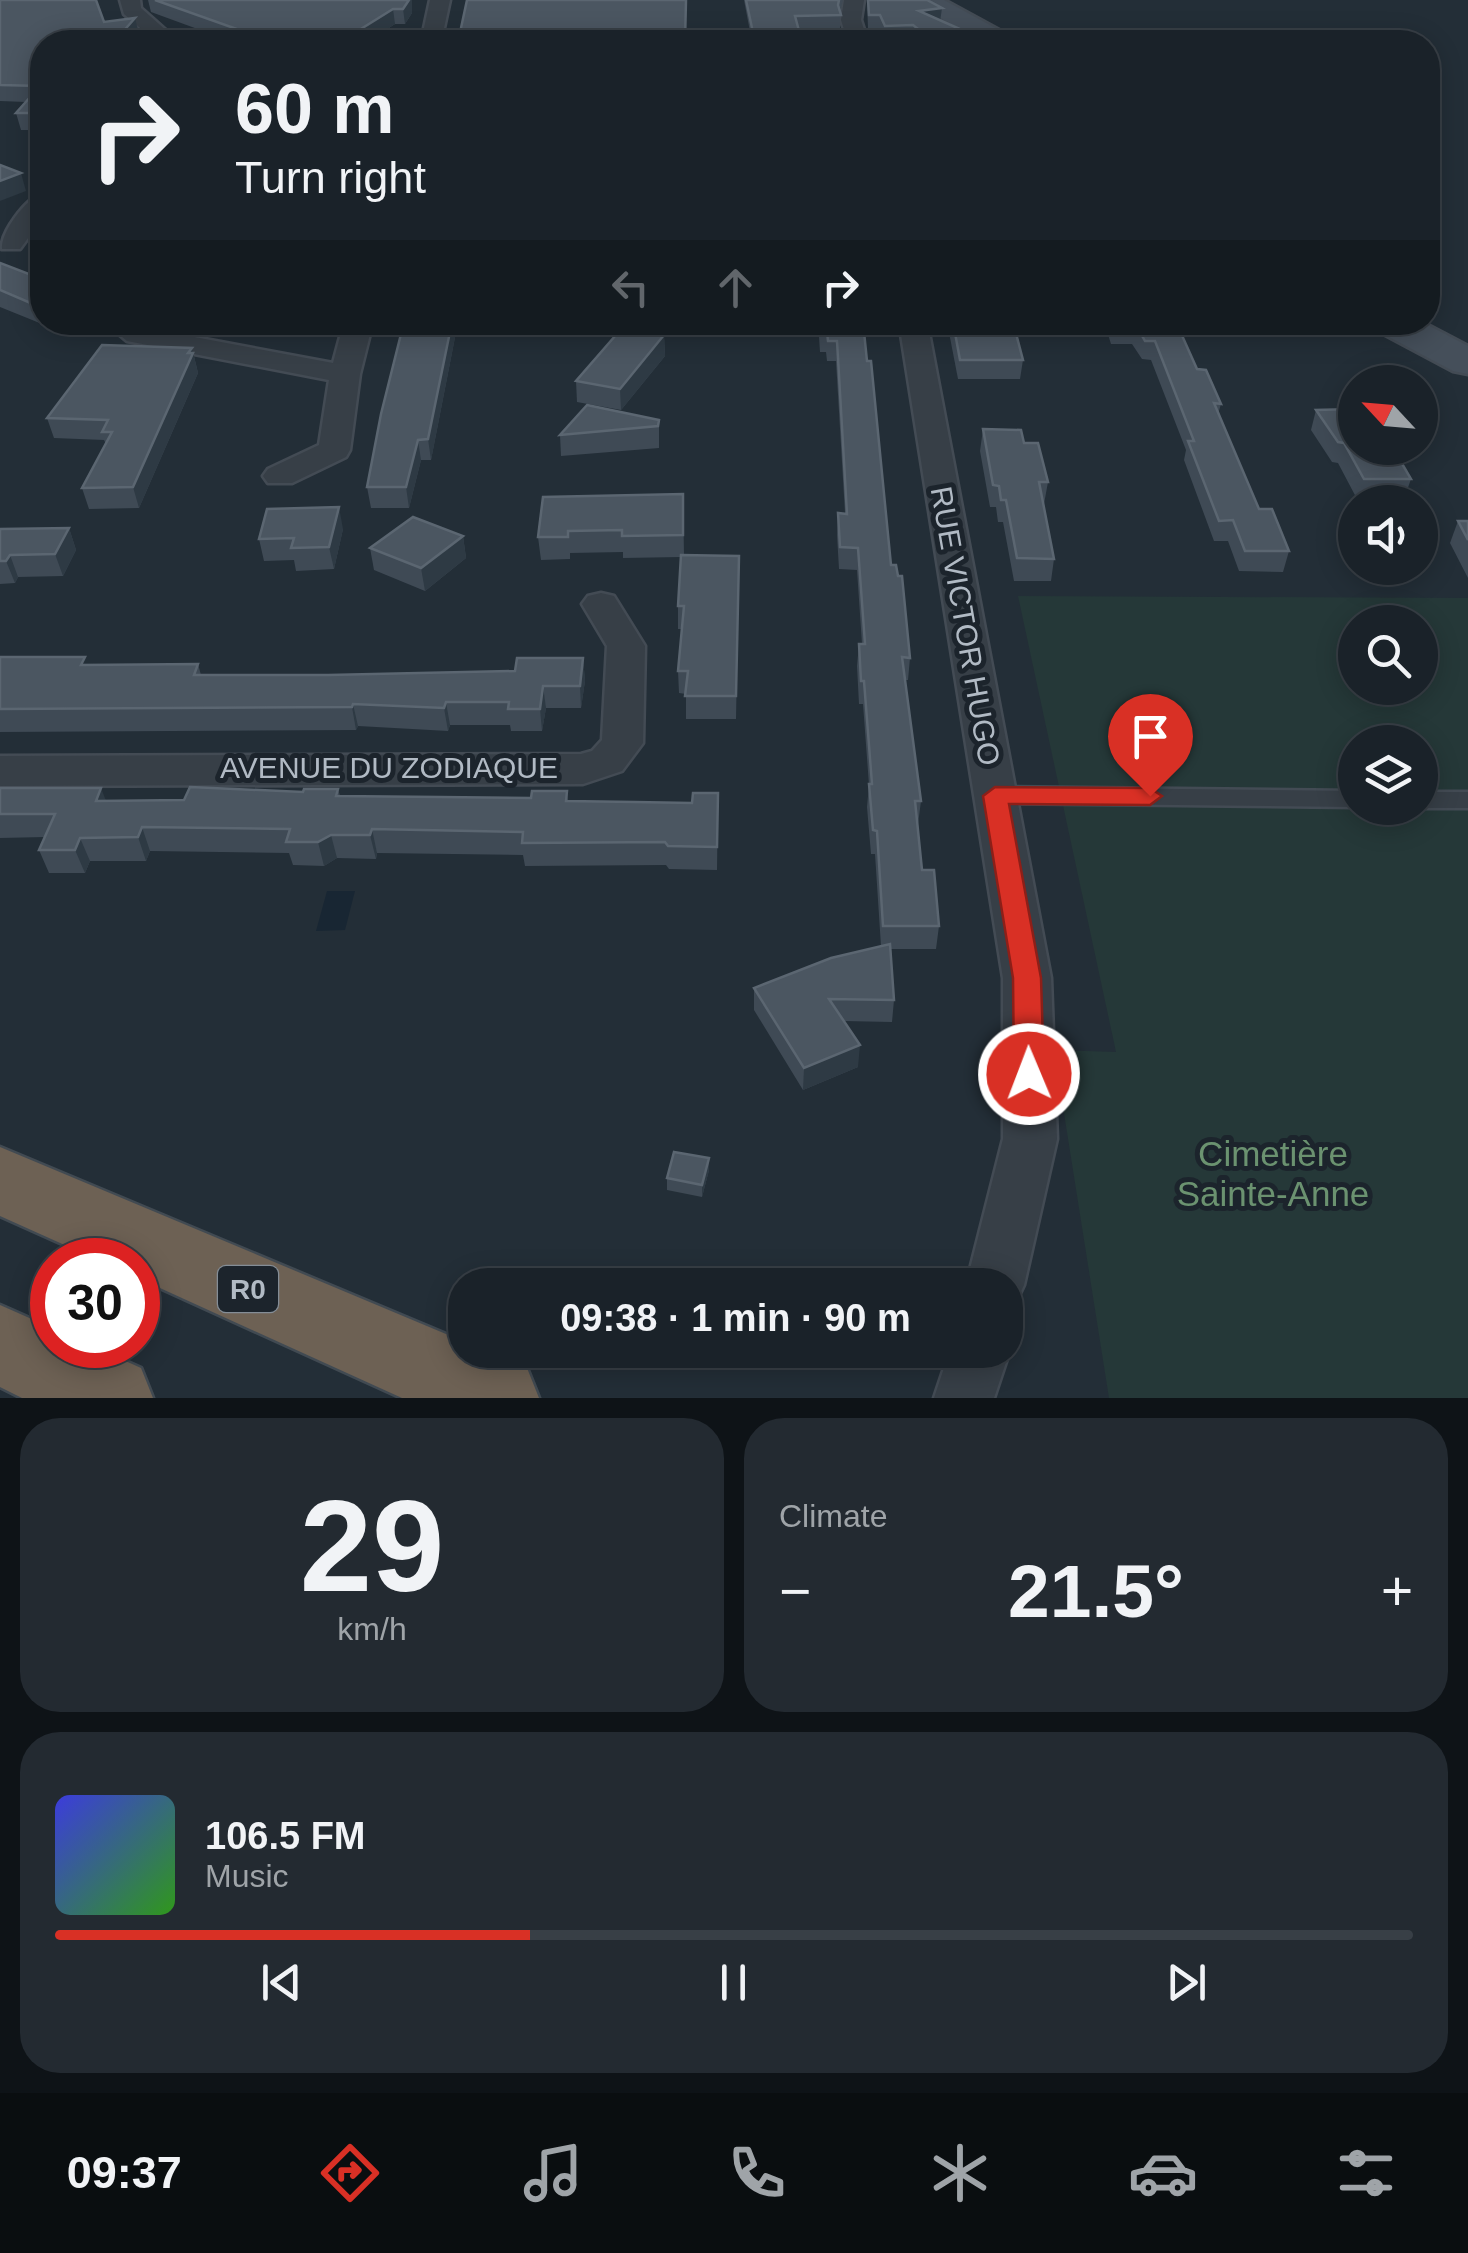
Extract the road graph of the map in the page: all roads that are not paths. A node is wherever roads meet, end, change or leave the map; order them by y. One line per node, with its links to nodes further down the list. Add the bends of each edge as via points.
1 (130, 0): 5 (street, via 130,10)
2 (441, 0): 6 (street)
3 (854, 0): 7 (street)
4 (924, 0): 8 (main road)
5 (154, 30)
6 (434, 30)
7 (854, 30)
8 (978, 30)
9 (30, 215): 10 (street)
10 (6, 240): 11 (street)
11 (30, 250)
12 (136, 335): 17 (street)
13 (355, 335): 17 (street)
14 (915, 335): 21 (street, RUE VICTOR HUGO)
15 (1415, 335): 16 (main road)
16 (1468, 362)
17 (345, 374): 18 (street, via 334,450)
18 (280, 476)
19 (600, 604): 20 (street, AVENUE DU ZODIAQUE, via 626,646 622,743 607,761 583,769)
20 (0, 771)
21 (995, 796): 22 (lane); 26 (street, RUE VICTOR HUGO, via 1027,978 1030,1139)
22 (1338, 799)
23 (1438, 800): 24 (lane)
24 (1468, 800)
25 (0, 1180): 29 (highway, R0)
26 (999, 1268)
27 (0, 1345): 28 (highway)
28 (112, 1398)
29 (497, 1398)

